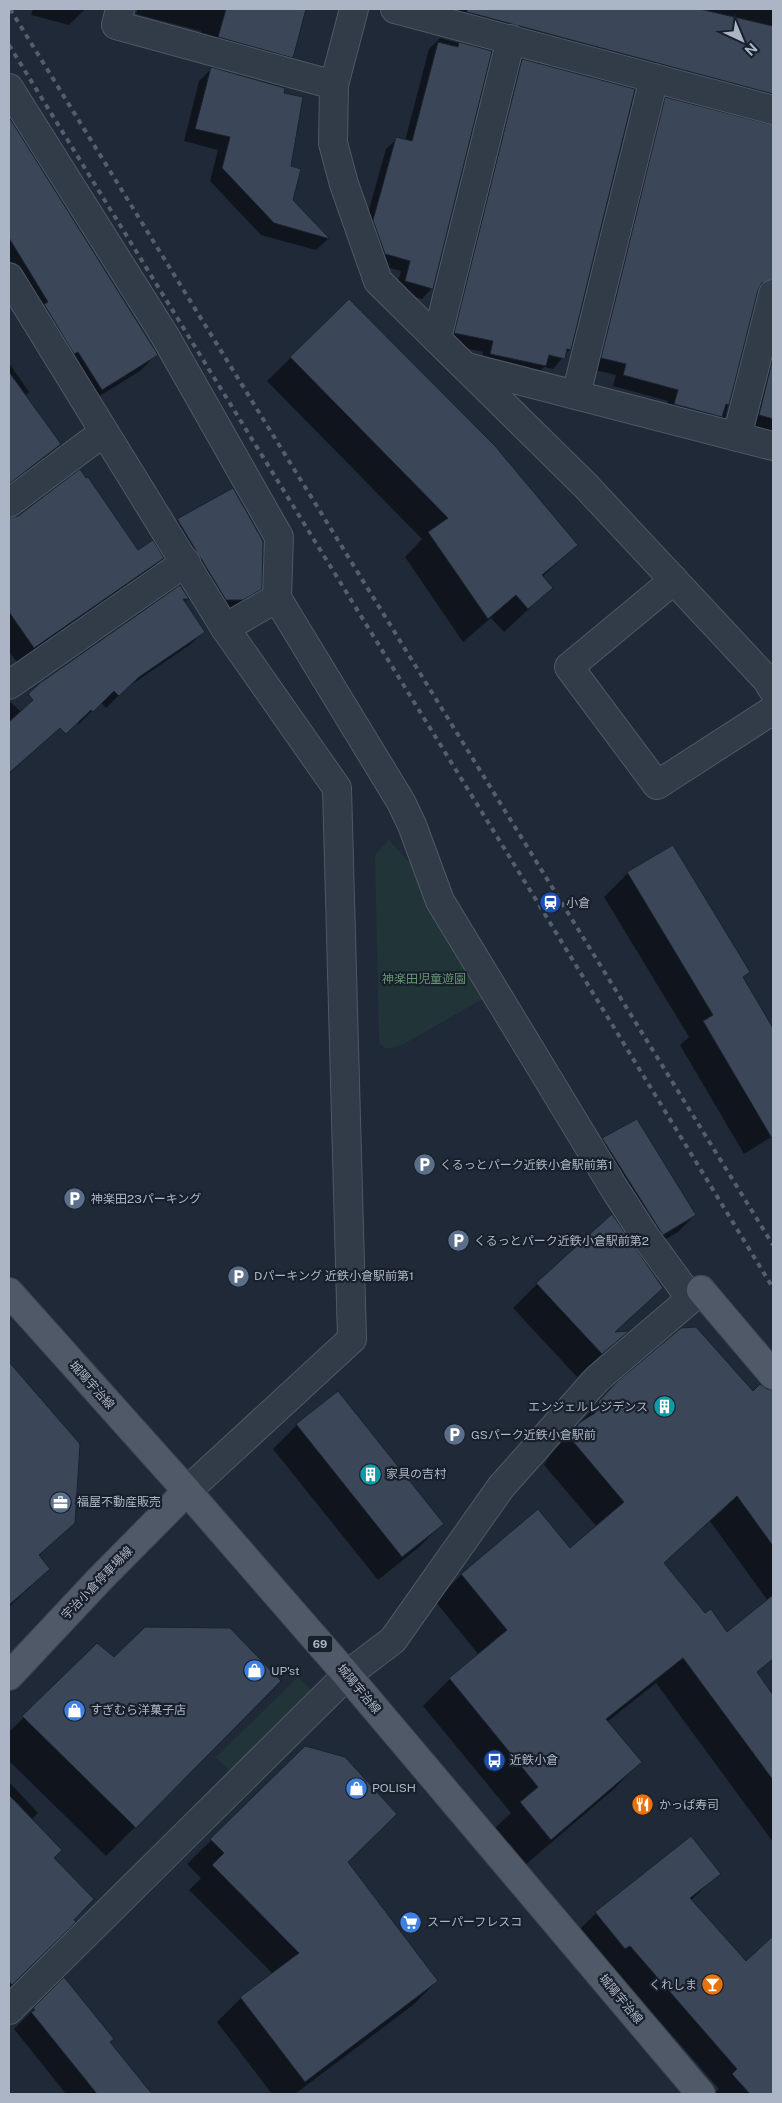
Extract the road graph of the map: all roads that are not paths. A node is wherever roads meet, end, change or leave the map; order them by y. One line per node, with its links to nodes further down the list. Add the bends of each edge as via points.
1 (120, 9): 6 (street, via 116,25)
2 (354, 9): 6 (street)
3 (395, 9): 4 (street)
4 (511, 39): 5 (street); 11 (street)
5 (654, 78): 8 (street); 13 (street)
6 (334, 85): 11 (street, via 333,143 378,281)
7 (9, 88): 20 (street, via 165,336 279,537)
8 (773, 110)
9 (12, 290): 14 (street)
10 (773, 294): 15 (street)
11 (437, 338): 12 (street)
12 (466, 366): 13 (street); 19 (street)
13 (576, 395): 15 (street)
14 (104, 432): 17 (street); 18 (street)
15 (737, 437): 16 (street)
16 (773, 446)
17 (9, 503)
18 (186, 562): 21 (street); 22 (street)
19 (674, 580): 23 (street); 24 (street, via 569,667 657,785)
20 (277, 598): 21 (street); 26 (street, via 401,802 440,901 645,1236)
21 (225, 628): 28 (street, via 337,788 352,1339)
22 (9, 685)
23 (773, 690)
24 (773, 710)
25 (9, 1292): 28 (main road, 城陽宇治線 / 69)
26 (696, 1295): 27 (main road); 29 (street, via 597,1379 501,1487 393,1640)
27 (773, 1375)
28 (188, 1491): 29 (main road, 城陽宇治線 / 69); 30 (main road, 宇治小倉停車場線, via 98,1580)
29 (348, 1675): 31 (street); 32 (main road, 城陽宇治線 / 69)
30 (9, 1676)
31 (11, 2005)
32 (701, 2094)

